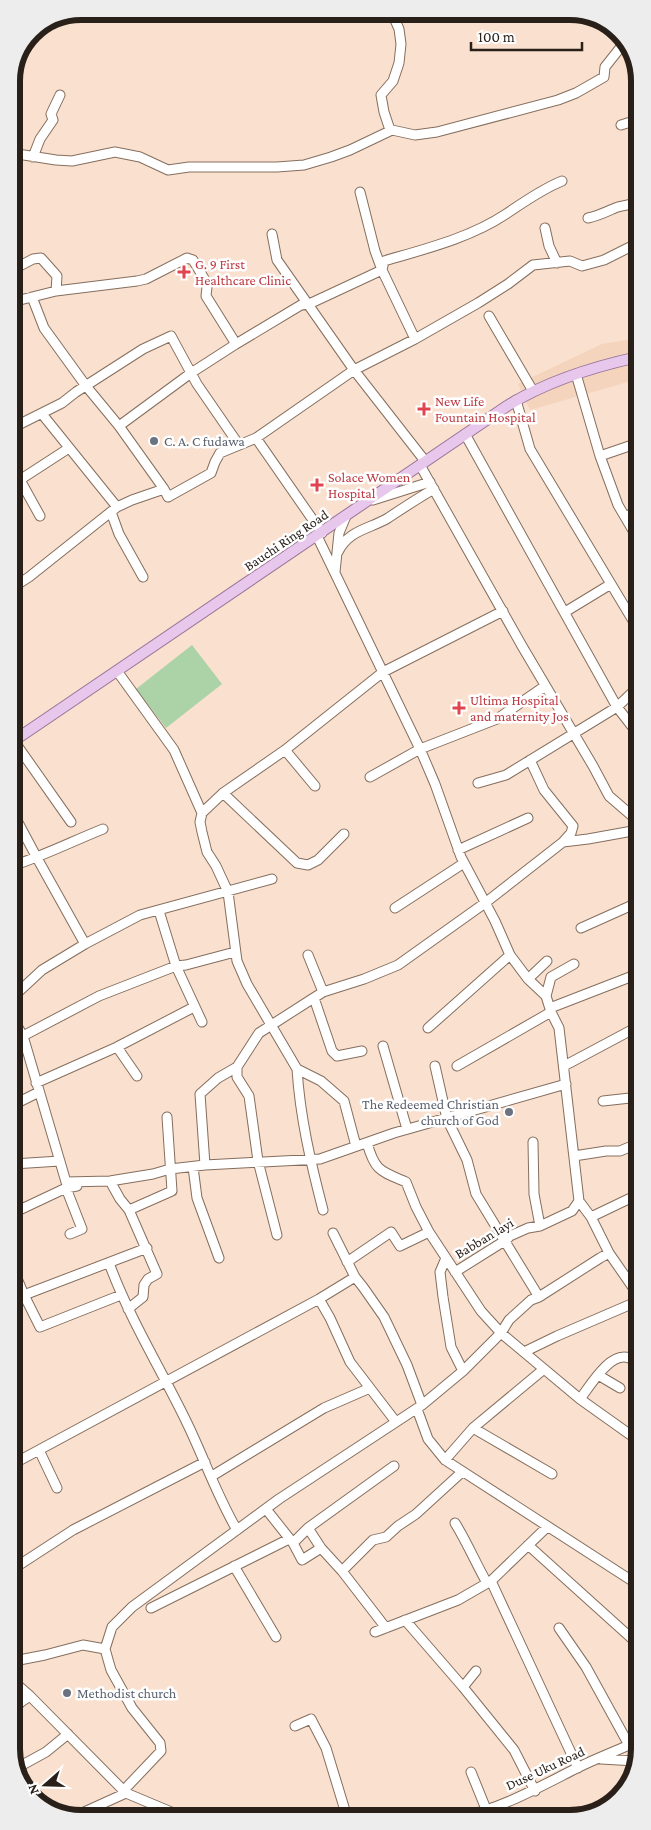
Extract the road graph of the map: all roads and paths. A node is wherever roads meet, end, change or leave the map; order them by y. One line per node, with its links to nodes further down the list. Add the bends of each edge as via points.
1 (395, 20): 6 (street, via 399,28 399,63 393,81 381,95)
2 (621, 47): 6 (street, via 605,67 604,77 558,100 437,132 415,135)
3 (60, 95): 8 (street, via 52,114 53,120)
4 (631, 122): 5 (street)
5 (621, 124)
6 (392, 130): 8 (street, via 350,150 304,165 168,170 140,157 115,152 72,161)
7 (20, 155): 8 (street)
8 (33, 157)
9 (562, 180): 18 (street, via 460,237 384,262)
10 (360, 192): 18 (street)
11 (631, 204): 12 (street)
12 (588, 218)
13 (545, 228): 16 (street)
14 (272, 234): 22 (street, via 277,260)
15 (631, 246): 16 (street, via 604,260 582,266 570,262)
16 (557, 263): 24 (street, via 534,265 478,303)
17 (20, 266): 19 (street, via 41,258 56,276)
18 (382, 270): 22 (street); 24 (street)
19 (56, 291): 20 (street); 25 (street, via 137,282 188,258 194,260 205,280 206,296)
20 (32, 297): 21 (street); 30 (street, via 44,328)
21 (20, 300)
22 (309, 304): 25 (street, via 301,305); 27 (street)
23 (489, 316): 31 (street)
24 (415, 339): 27 (street)
25 (236, 344): 28 (street)
26 (631, 359): 29 (main road, Bauchi Ring Road)
27 (354, 370): 37 (street); 42 (street)
28 (191, 373): 30 (street, via 171,336 143,349); 35 (street); 38 (street)
29 (576, 374): 31 (main road, Bauchi Ring Road); 41 (street)
30 (86, 386): 33 (street); 35 (street)
31 (533, 391): 32 (main road, Bauchi Ring Road)
32 (516, 400): 36 (main road, Bauchi Ring Road); 58 (street, via 530,448)
33 (42, 414): 34 (street); 40 (street)
34 (20, 424)
35 (119, 426): 45 (street)
36 (464, 434): 42 (main road, Bauchi Ring Road); 60 (street)
37 (256, 438): 38 (street); 53 (street)
38 (239, 445): 45 (street, via 220,453 211,473 168,497)
39 (631, 446): 41 (street)
40 (69, 448): 43 (street); 47 (street)
41 (600, 456): 51 (street)
42 (423, 463): 44 (street); 46 (main road, Bauchi Ring Road)
43 (20, 480): 49 (street)
44 (432, 485): 46 (street); 54 (street, via 386,519 350,536); 59 (street)
45 (164, 489): 47 (street)
46 (368, 501): 50 (main road, Bauchi Ring Road)
47 (114, 510): 56 (street, via 119,534); 57 (street)
48 (631, 514): 51 (street)
49 (40, 516)
50 (346, 516): 53 (main road, Bauchi Ring Road); 54 (street, via 339,533)
51 (626, 518): 52 (street)
52 (631, 527)
53 (320, 534): 55 (street); 62 (main road, Bauchi Ring Road)
54 (338, 552): 55 (street)
55 (336, 573): 63 (street)
56 (143, 576)
57 (20, 583)
58 (611, 584): 60 (street); 61 (street)
59 (503, 611): 63 (street); 64 (street)
60 (565, 612): 66 (street)
61 (631, 617)
62 (117, 670): 69 (main road, Bauchi Ring Road); 78 (street, via 174,750)
63 (383, 672): 70 (street); 71 (street)
64 (546, 686): 68 (street); 70 (street, via 497,719)
65 (631, 694): 66 (street)
66 (617, 707): 67 (street); 68 (street)
67 (631, 725)
68 (574, 733): 73 (street); 79 (street, via 609,796)
69 (20, 736)
70 (420, 749): 74 (street); 87 (street)
71 (285, 750): 76 (street); 77 (street)
72 (20, 751): 81 (street)
73 (530, 760): 75 (street, via 506,775); 86 (street, via 544,790 572,826 571,833)
74 (370, 777)
75 (478, 783)
76 (315, 786)
77 (223, 794): 78 (street); 85 (street, via 297,863 308,865 318,860)
78 (202, 813): 92 (street, via 200,822 207,852)
79 (631, 815)
80 (528, 818): 87 (street)
81 (71, 822)
82 (20, 826): 88 (street)
83 (103, 829): 88 (street)
84 (631, 831): 86 (street)
85 (344, 834)
86 (563, 842): 93 (street)
87 (458, 850): 90 (street)
88 (37, 858): 89 (street); 98 (street)
89 (20, 863)
90 (464, 863): 93 (street); 95 (street)
91 (272, 879): 92 (street)
92 (228, 892): 96 (street); 99 (street)
93 (485, 903): 101 (street); 108 (street, via 398,965)
94 (631, 905): 97 (street)
95 (395, 908)
96 (159, 910): 98 (street, via 140,915); 104 (street)
97 (581, 928)
98 (85, 944): 107 (street, via 42,970)
99 (235, 952): 104 (street); 114 (street, via 247,984)
100 (308, 955): 108 (street)
101 (510, 955): 106 (street); 115 (street)
102 (547, 961): 106 (street)
103 (574, 964): 109 (street, via 551,978)
104 (176, 966): 111 (street); 118 (street, via 99,996)
105 (631, 976): 112 (street)
106 (528, 979): 109 (street)
107 (20, 990)
108 (323, 992): 110 (street)
109 (546, 996): 112 (street)
110 (314, 998): 114 (street); 121 (street, via 332,1051 337,1056)
111 (194, 1007): 113 (street); 120 (street)
112 (550, 1010): 123 (street); 124 (street, via 559,1028)
113 (202, 1022)
114 (270, 1025): 125 (street, via 258,1033); 126 (street)
115 (428, 1028)
116 (631, 1030): 124 (street)
117 (20, 1031): 118 (street)
118 (23, 1036): 128 (street)
119 (383, 1046): 136 (street)
120 (116, 1047): 127 (street); 128 (street)
121 (362, 1051)
122 (435, 1066): 135 (street)
123 (457, 1066)
124 (564, 1066): 129 (street)
125 (237, 1067): 144 (street, via 236,1077 249,1096); 146 (street, via 200,1094)
126 (297, 1069): 139 (street, via 321,1081 344,1102); 142 (street)
127 (137, 1076)
128 (36, 1083): 130 (street)
129 (566, 1084): 135 (street); 141 (street)
130 (39, 1092): 133 (street); 143 (street)
131 (631, 1098): 132 (street)
132 (603, 1101)
133 (20, 1102)
134 (167, 1117): 148 (street)
135 (447, 1118): 136 (street); 163 (street, via 467,1160 476,1194)
136 (407, 1129): 137 (street)
137 (367, 1142): 139 (street); 159 (street, via 372,1161 383,1172 406,1182)
138 (533, 1142): 158 (street, via 534,1194)
139 (356, 1146): 142 (street)
140 (631, 1146): 141 (street, via 620,1151)
141 (574, 1156): 153 (street)
142 (310, 1160): 144 (street); 156 (street)
143 (60, 1161): 145 (street); 150 (street, via 66,1182)
144 (258, 1161): 146 (street); 162 (street)
145 (20, 1164)
146 (205, 1165): 147 (street)
147 (192, 1167): 148 (street); 166 (street, via 197,1198)
148 (170, 1170): 149 (street); 155 (street, via 172,1191)
149 (110, 1181): 150 (street); 155 (street)
150 (96, 1182): 151 (street)
151 (66, 1188): 154 (street); 161 (street, via 82,1229)
152 (631, 1198): 157 (street)
153 (579, 1201): 157 (street); 158 (street, Babban layi, via 572,1211)
154 (20, 1210)
155 (129, 1210): 164 (street)
156 (323, 1210)
157 (590, 1216): 165 (street)
158 (540, 1226): 163 (street, Babban layi, via 528,1228)
159 (429, 1232): 167 (street); 168 (street, via 400,1246 391,1232)
160 (333, 1233): 168 (street)
161 (70, 1234)
162 (277, 1235)
163 (506, 1240): 170 (street, Babban layi); 177 (street)
164 (147, 1248): 169 (street); 180 (street, via 157,1275 148,1279 142,1298)
165 (609, 1253): 172 (street); 177 (street)
166 (219, 1258)
167 (446, 1258): 170 (street); 185 (street, via 440,1272 443,1297 451,1347)
168 (347, 1262): 171 (street)
169 (110, 1263): 174 (street); 175 (street)
170 (455, 1272): 181 (street, via 481,1311)
171 (355, 1277): 178 (street); 191 (street, via 384,1317 407,1365)
172 (631, 1285)
173 (20, 1286): 174 (street)
174 (24, 1295): 175 (street, via 40,1327); 176 (street)
175 (121, 1295): 180 (street)
176 (20, 1296)
177 (540, 1297): 181 (street, via 531,1300 508,1320)
178 (319, 1299): 187 (street); 188 (street, via 350,1362)
179 (631, 1305): 182 (street)
180 (128, 1309): 187 (street)
181 (501, 1333): 182 (street); 185 (street)
182 (524, 1352): 184 (street)
183 (631, 1359): 186 (street, via 614,1358)
184 (544, 1369): 190 (street); 193 (street)
185 (463, 1371): 191 (street)
186 (598, 1375): 189 (street); 190 (street)
187 (166, 1381): 195 (street); 198 (street)
188 (370, 1388): 192 (street); 202 (street, via 324,1408)
189 (620, 1388)
190 (580, 1399): 194 (street)
191 (420, 1407): 192 (street); 197 (street, via 428,1439)
192 (396, 1422): 204 (street)
193 (473, 1428): 197 (street); 201 (street)
194 (631, 1435)
195 (39, 1450): 196 (street); 203 (street)
196 (20, 1460)
197 (445, 1460): 200 (street)
198 (205, 1462): 202 (street); 212 (street, via 73,1530)
199 (394, 1466): 207 (street)
200 (462, 1472): 206 (street); 214 (street, via 386,1537 373,1540)
201 (552, 1474)
202 (212, 1476): 208 (street)
203 (57, 1488)
204 (266, 1509): 208 (street); 209 (street)
205 (454, 1523): 216 (street)
206 (547, 1527): 210 (street); 215 (street)
207 (308, 1528): 209 (street); 211 (street)
208 (237, 1530): 224 (street, via 132,1607 112,1627)
209 (291, 1541): 211 (street, via 302,1560); 213 (street)
210 (528, 1545): 216 (street); 223 (street)
211 (321, 1548): 214 (street)
212 (20, 1564)
213 (234, 1566): 217 (street); 222 (street)
214 (342, 1571): 219 (street)
215 (631, 1580)
216 (489, 1582): 218 (street, via 458,1600); 237 (street)
217 (151, 1608)
218 (405, 1620): 219 (street); 227 (street)
219 (386, 1628): 221 (street)
220 (559, 1628): 233 (street, via 586,1667)
221 (375, 1632)
222 (276, 1638)
223 (631, 1638)
224 (105, 1649): 225 (street, via 84,1645); 240 (street, via 111,1670 132,1708 160,1743 161,1751)
225 (20, 1660)
226 (476, 1671): 227 (street)
227 (463, 1686): 239 (street, via 514,1750)
228 (20, 1687): 229 (street)
229 (30, 1696): 230 (street); 232 (street)
230 (20, 1704)
231 (295, 1726): 244 (street, via 311,1719 326,1748)
232 (68, 1734): 236 (street, via 46,1752); 240 (street)
233 (630, 1745): 234 (street, Duse Uku Road)
234 (598, 1759): 235 (street); 237 (street, Duse Uku Road)
235 (630, 1761)
236 (22, 1765)
237 (578, 1768): 239 (street, Duse Uku Road)
238 (471, 1772): 241 (street)
239 (535, 1791): 241 (street, Duse Uku Road)
240 (125, 1792): 242 (street); 243 (street)
241 (486, 1809): 245 (street, Duse Uku Road)
242 (88, 1810)
243 (164, 1810)
244 (345, 1810)
245 (483, 1810)

